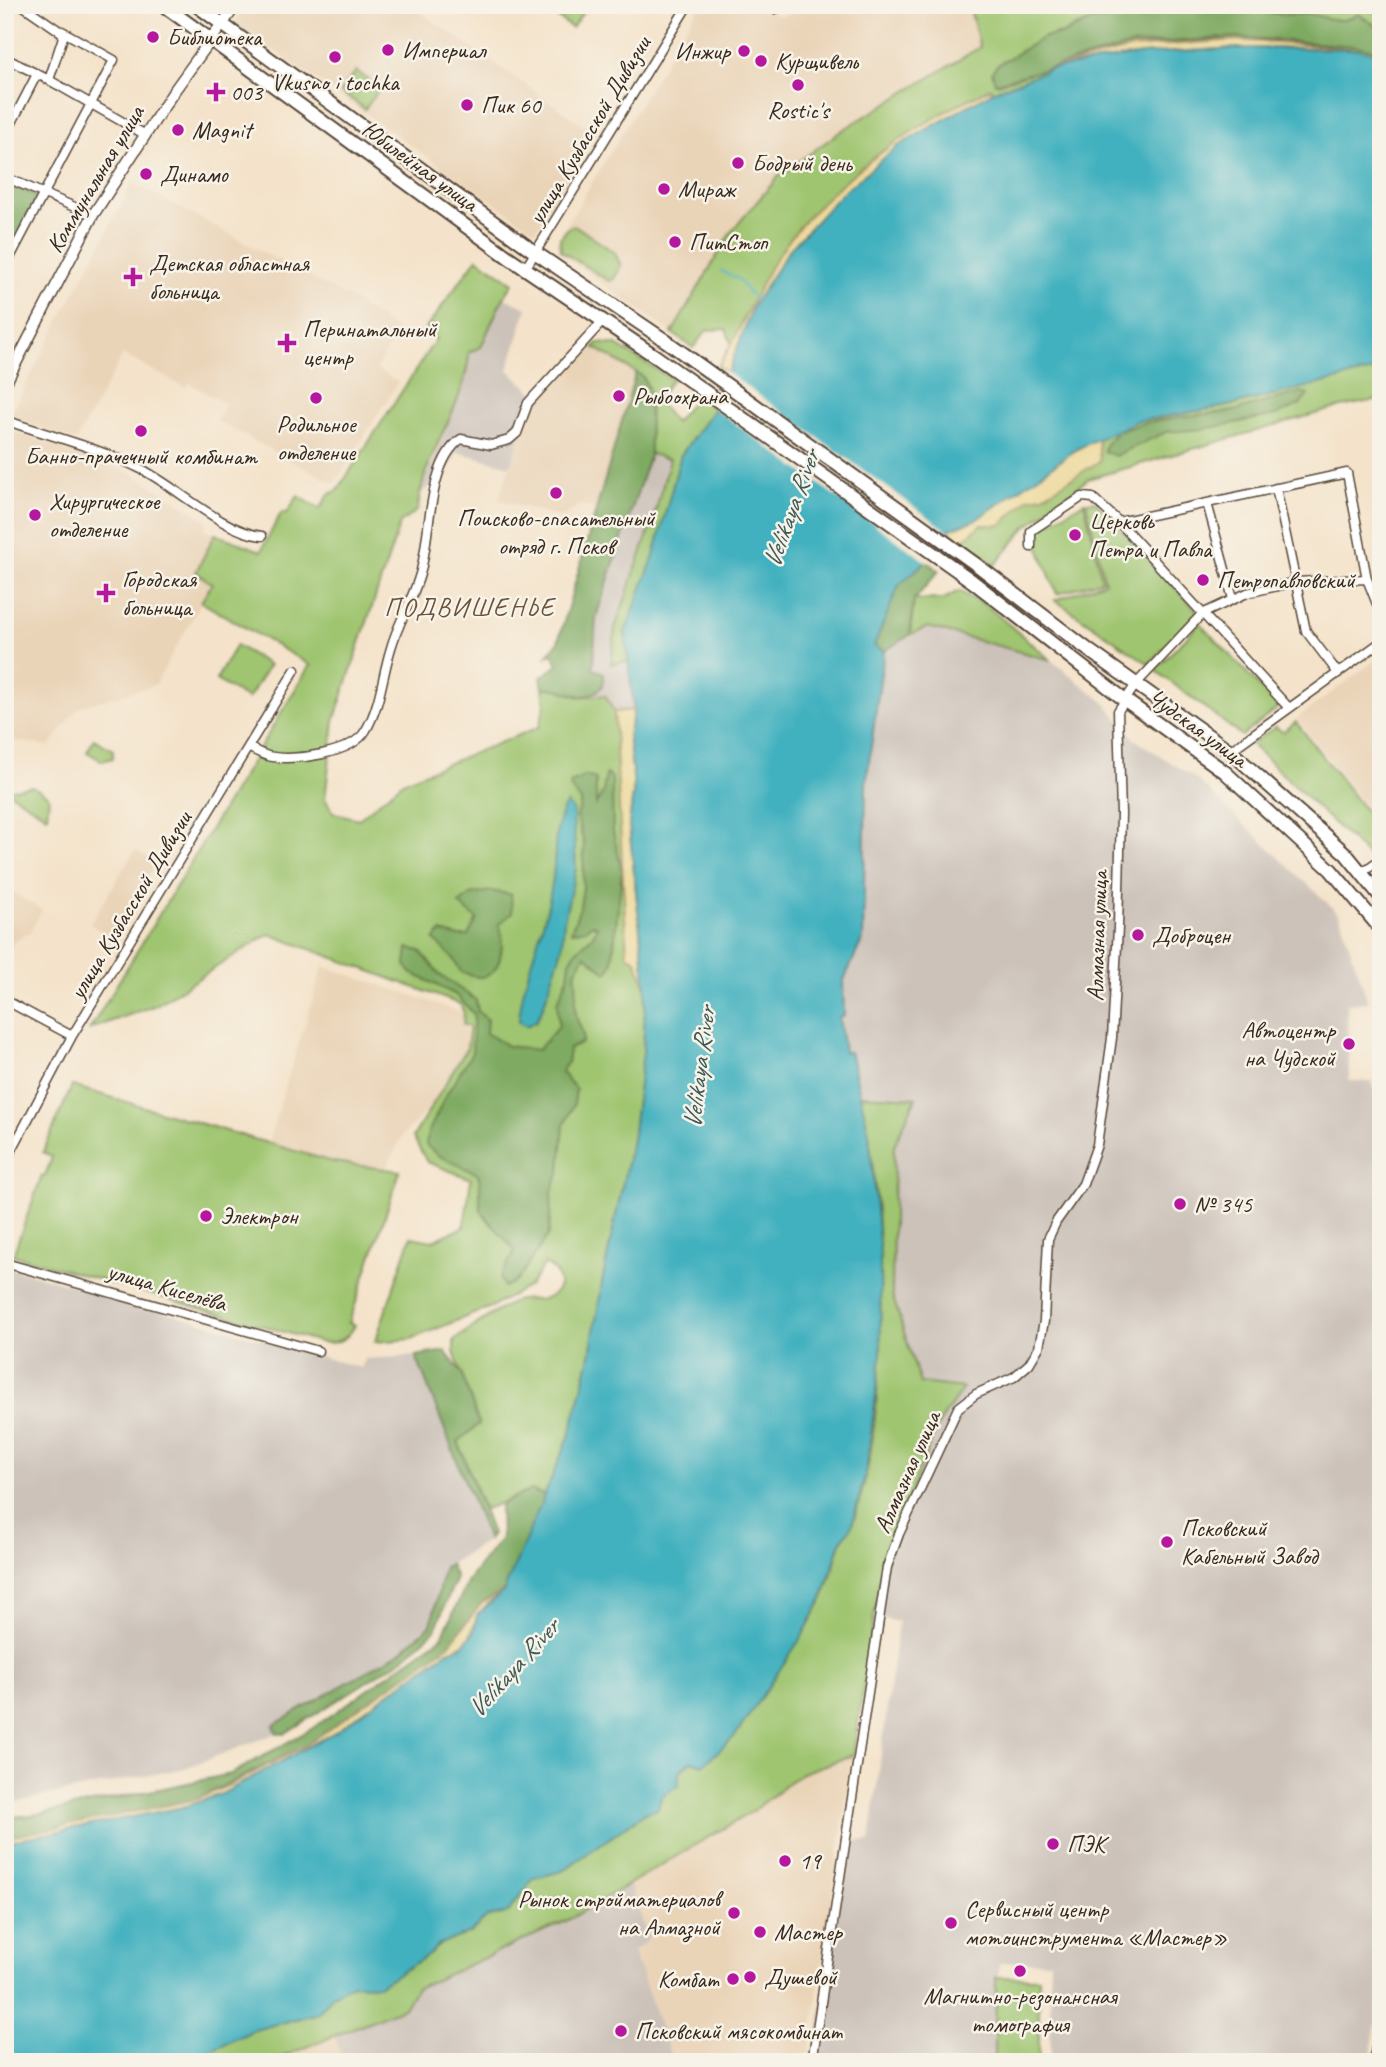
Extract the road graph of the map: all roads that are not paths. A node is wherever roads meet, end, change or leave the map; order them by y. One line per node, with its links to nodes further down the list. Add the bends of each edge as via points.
1 (22, 5): 10 (street)
2 (163, 5): 11 (highway, Юбилейная улица)
3 (196, 5): 9 (highway, Юбилейная улица)
4 (236, 5): 9 (main road, Коммунальная улица)
5 (763, 5): 8 (street)
6 (792, 5): 8 (street)
7 (686, 7): 21 (street, улица Кузбасской Дивизии)
8 (776, 7)
9 (222, 24): 11 (main road, Коммунальная улица); 21 (highway, Юбилейная улица)
10 (62, 31): 14 (street, via 65,38); 15 (street, via 114,61)
11 (210, 39): 16 (main road, Коммунальная улица); 23 (highway, Юбилейная улица)
12 (5, 58): 13 (street)
13 (37, 75): 14 (street); 17 (street)
14 (49, 80): 15 (street)
15 (93, 104): 16 (street); 19 (street)
16 (144, 134): 20 (main road, Коммунальная улица)
17 (5, 136)
18 (5, 177): 19 (street)
19 (44, 195): 20 (street); 22 (street)
20 (93, 215): 27 (main road, Коммунальная улица)
21 (536, 253): 23 (street, улица Кузбасской Дивизии); 25 (highway, Юбилейная улица)
22 (5, 267)
23 (525, 269): 24 (highway, Юбилейная улица)
24 (603, 321): 26 (highway, Юбилейная улица); 45 (street, via 528,403 517,433 509,440 491,445 461,439 449,451 433,491 420,575 390,650 381,695 365,733 332,751 308,757 267,756)
25 (666, 341): 42 (highway, Чудская улица)
26 (655, 356): 43 (highway, Чудская улица, via 972,581)
27 (5, 384)
28 (5, 420): 32 (street, via 141,469 222,519)
29 (1276, 488): 30 (street); 34 (street, via 1347,473); 35 (street)
30 (1207, 503): 31 (street); 36 (street)
31 (1119, 522): 33 (street, via 1093,498 1082,497 1031,531); 37 (street)
32 (262, 536)
33 (1031, 547)
34 (1367, 579): 35 (street); 38 (street)
35 (1295, 582): 36 (street); 41 (street, via 1306,631)
36 (1233, 599): 37 (street)
37 (1202, 614): 42 (street); 44 (street)
38 (1381, 614)
39 (1381, 642): 41 (street)
40 (295, 670): 45 (street, улица Кузбасской Дивизии)
41 (1338, 673): 44 (street)
42 (1136, 684): 43 (street); 46 (highway, Чудская улица)
43 (1125, 700): 48 (highway, Чудская улица, via 1225,772); 61 (street, Алмазная улица, via 1118,711 1117,728 1121,814 1113,1025 1097,1145 1083,1184 1048,1239 1039,1347 1014,1377 976,1394 958,1408 887,1567)
44 (1289, 708): 46 (street)
45 (248, 747): 56 (street, улица Кузбасской Дивизии)
46 (1230, 751): 47 (highway, Чудская улица)
47 (1287, 799): 48 (highway, via 1281,811); 49 (highway, Чудская улица)
48 (1272, 813): 50 (highway, Чудская улица)
49 (1322, 832): 50 (highway, via 1314,833); 52 (highway, Чудская улица)
50 (1308, 847): 54 (highway, Чудская улица)
51 (1381, 859): 52 (street)
52 (1362, 873): 53 (highway, Чудская улица)
53 (1381, 897)
54 (1381, 929)
55 (5, 999): 56 (street)
56 (72, 1037): 57 (street, улица Кузбасской Дивизии)
57 (5, 1163)
58 (5, 1263): 59 (street, улица Киселёва)
59 (318, 1351)
60 (1381, 2025): 62 (street)
61 (812, 2062)
62 (1373, 2062)

